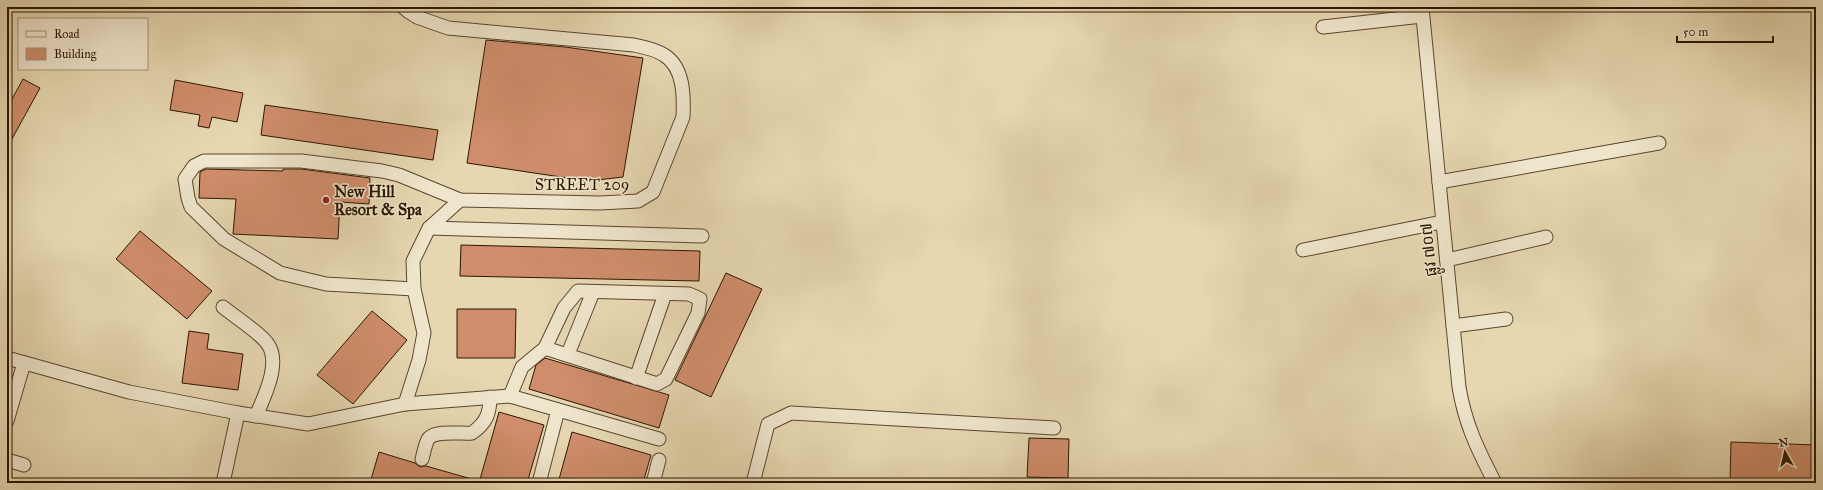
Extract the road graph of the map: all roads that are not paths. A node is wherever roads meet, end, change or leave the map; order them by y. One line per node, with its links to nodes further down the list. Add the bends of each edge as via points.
1 (403, 7): 6 (street, STREET 209, via 418,17 448,28 634,45 664,55 677,70 680,80 684,104 682,117 653,192 638,201 600,203)
2 (1422, 11): 3 (street); 5 (street, ផ្លូវ ៧០៧)
3 (1323, 27)
4 (1659, 143): 5 (street)
5 (1439, 182): 7 (street, ផ្លូវ ៧០៧)
6 (460, 200): 8 (street); 13 (street, via 399,175 301,160 204,161 194,166 185,179 188,198 196,212 224,239 280,273 326,284)
7 (1442, 222): 11 (street); 12 (street, ផ្លូវ ៧០៧)
8 (429, 228): 9 (street); 13 (street, via 414,260)
9 (702, 236)
10 (1546, 237): 12 (street)
11 (1303, 250)
12 (1447, 260): 18 (street, ផ្លូវ ៧០៧)
13 (414, 289): 26 (street, via 424,333 419,360)
14 (593, 292): 15 (street); 19 (street, via 578,291 564,308); 20 (street)
15 (665, 294): 23 (street); 23 (street, via 689,294 700,299 698,313 666,379 657,384)
16 (223, 308): 29 (street, via 267,342 272,352 273,362 266,392)
17 (1506, 319): 18 (street)
18 (1453, 326): 41 (street, ផ្លូវ ៧០៧, via 1465,418)
19 (545, 348): 20 (street); 24 (street, via 522,367)
20 (568, 354): 23 (street)
21 (7, 358): 22 (street)
22 (24, 363): 28 (street, via 129,392); 30 (street)
23 (636, 378)
24 (510, 396): 25 (street); 27 (street)
25 (490, 397): 26 (street); 33 (street, via 489,413 477,430 472,433 432,435 428,439)
26 (405, 404): 29 (street, via 308,424)
27 (558, 410): 32 (street); 38 (street)
28 (238, 413): 29 (street); 37 (street)
29 (256, 416)
30 (7, 421)
31 (1054, 428): 40 (street, via 791,413 768,424)
32 (659, 439)
33 (422, 459)
34 (7, 460): 36 (street)
35 (659, 460): 39 (street)
36 (24, 465)
37 (223, 483)
38 (539, 483)
39 (653, 483)
40 (753, 483)
41 (1494, 483)

